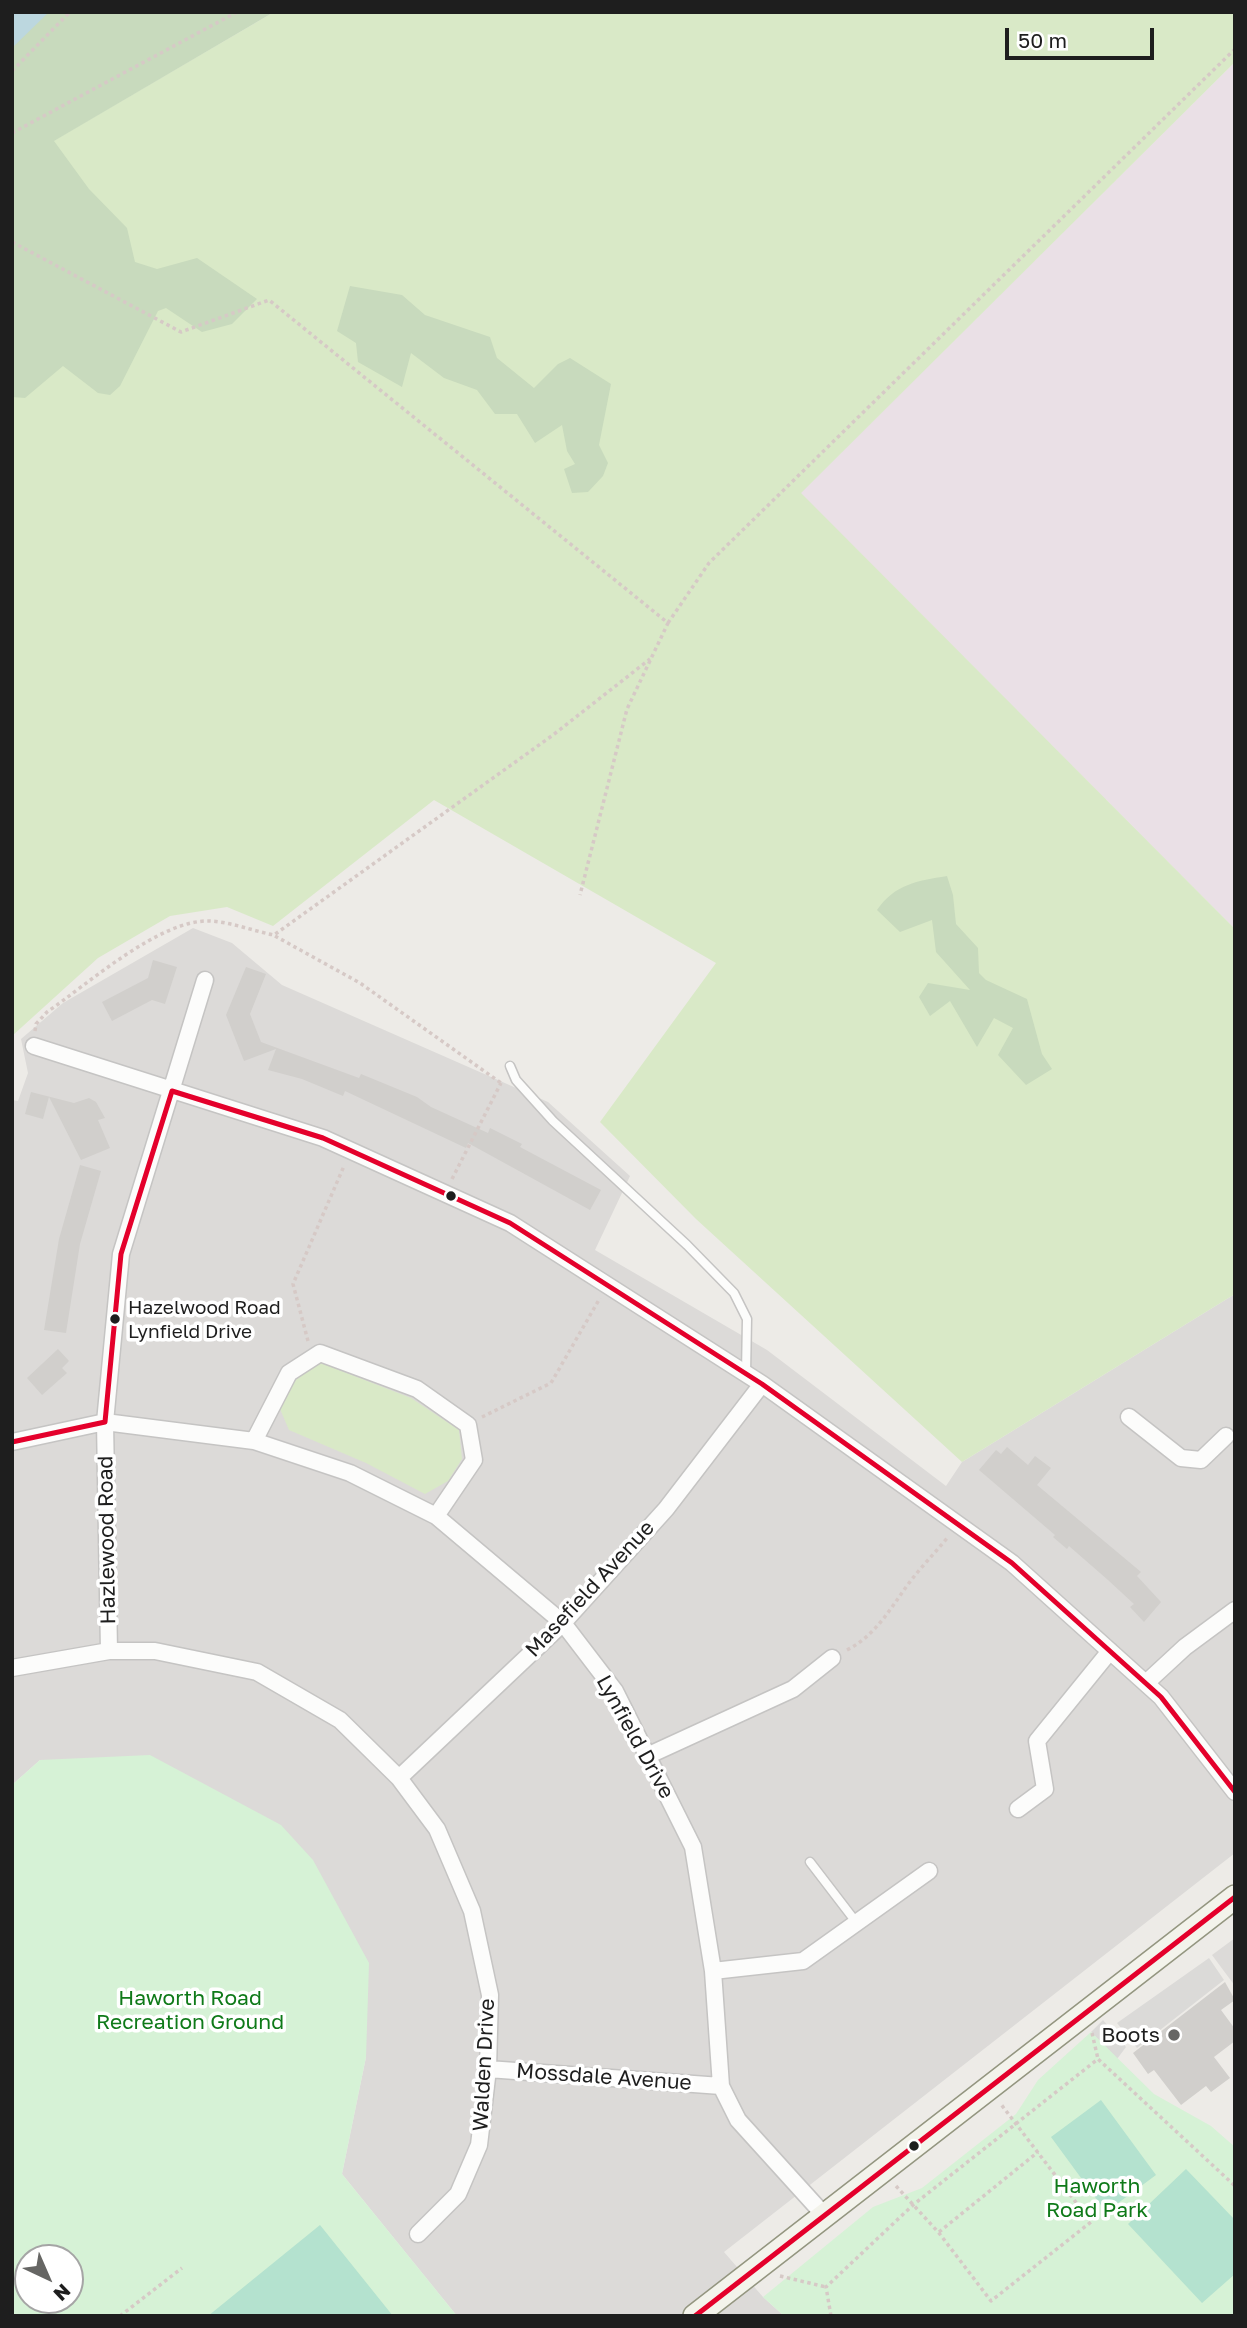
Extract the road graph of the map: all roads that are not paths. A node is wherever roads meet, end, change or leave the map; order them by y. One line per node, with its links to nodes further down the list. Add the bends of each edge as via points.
1 (205, 980): 4 (street, Hazlewood Road)
2 (34, 1046): 4 (street)
3 (510, 1066): 5 (lane, via 516,1080 553,1121 734,1293 747,1320)
4 (172, 1091): 5 (street, via 323,1138 510,1223); 8 (street, Hazlewood Road, via 121,1254)
5 (746, 1374): 6 (street)
6 (762, 1384): 14 (street, Masefield Avenue, via 666,1509); 16 (street, via 1012,1563)
7 (1129, 1417): 9 (street, via 1181,1458 1201,1460)
8 (105, 1422): 10 (street, Lynfield Drive); 11 (street, Lynfield Drive); 15 (street, Hazlewood Road)
9 (1232, 1435)
10 (254, 1441): 12 (street, Lynfield Drive, via 350,1473); 12 (street, via 289,1373 320,1353 417,1389 468,1425 474,1460)
11 (12, 1442)
12 (436, 1516): 14 (street, Lynfield Drive)
13 (1235, 1610): 19 (street, via 1194,1639)
14 (562, 1623): 20 (street, Lynfield Drive, via 615,1691); 21 (street, Masefield Avenue)
15 (108, 1650): 18 (street, Walden Drive); 21 (street, Walden Drive, via 155,1651 257,1672 340,1720)
16 (1110, 1651): 19 (street); 23 (street, via 1037,1741 1045,1789)
17 (832, 1658): 20 (street, via 793,1689)
18 (12, 1668)
19 (1146, 1683): 22 (street)
20 (647, 1756): 28 (street, Lynfield Drive, via 693,1847)
21 (399, 1778): 29 (street, Walden Drive, via 438,1829 472,1911 490,1995)
22 (1235, 1792)
23 (1018, 1809)
24 (810, 1862): 27 (lane)
25 (929, 1871): 27 (street)
26 (1235, 1897): 31 (main road)
27 (856, 1922): 28 (street, via 803,1961)
28 (713, 1971): 30 (street, Lynfield Drive)
29 (488, 2069): 30 (street, Mossdale Avenue); 32 (street, Walden Drive, via 479,2146 458,2194)
30 (721, 2086): 31 (street, Lynfield Drive, via 738,2120)
31 (825, 2217): 33 (main road)
32 (418, 2234)
33 (695, 2316)

